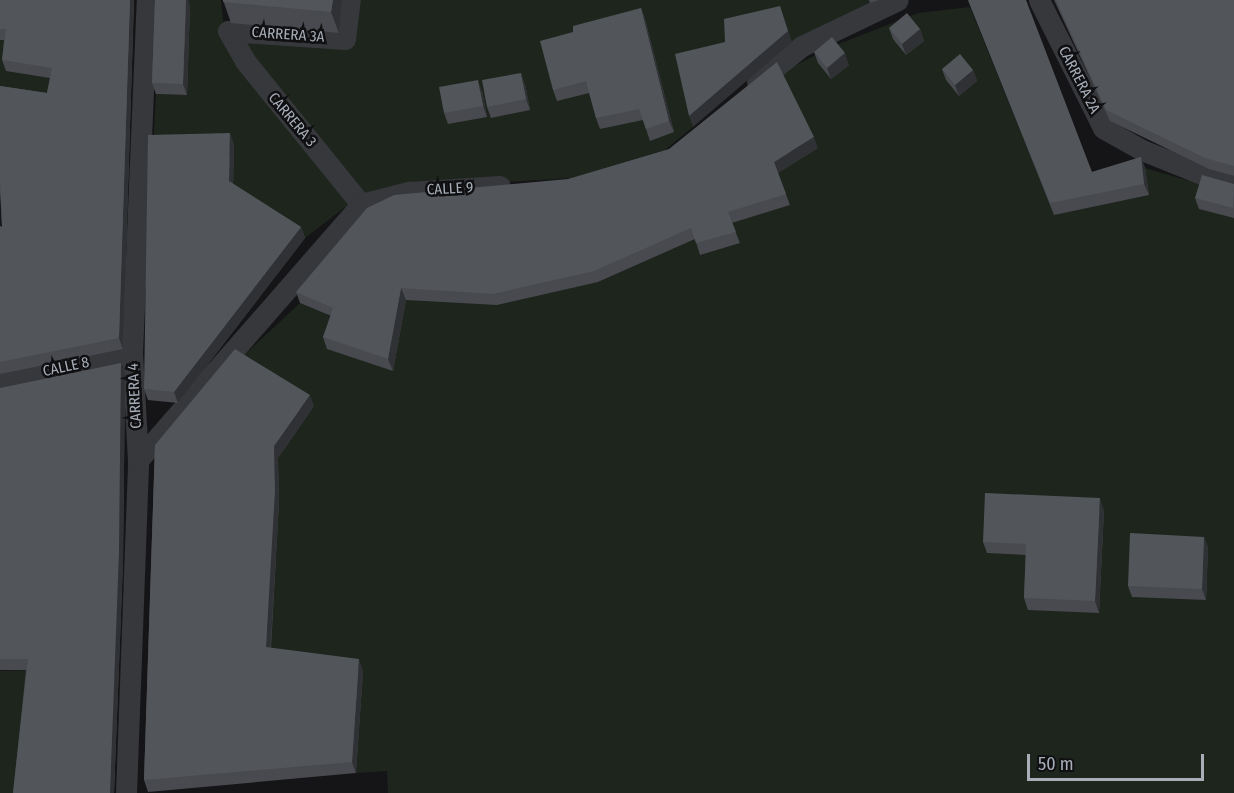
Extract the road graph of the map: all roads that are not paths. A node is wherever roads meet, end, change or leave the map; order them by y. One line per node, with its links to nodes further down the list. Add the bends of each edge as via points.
1 (147, 0): 10 (street, CARRERA 4)
2 (350, 0): 5 (street, CARRERA 3A, via 345,39)
3 (898, 0): 6 (street, via 802,46)
4 (1039, 0): 8 (street, CARRERA 2A, via 1103,128 1142,150)
5 (228, 31): 9 (street, CARRERA 3, via 251,70)
6 (739, 96)
7 (526, 185): 9 (street, CALLE 9, via 408,192)
8 (1234, 187)
9 (361, 204): 12 (street)
10 (132, 353): 11 (street, CALLE 8); 12 (street, CARRERA 4)
11 (0, 381)
12 (138, 460): 13 (street, CARRERA 4)
13 (126, 793)

